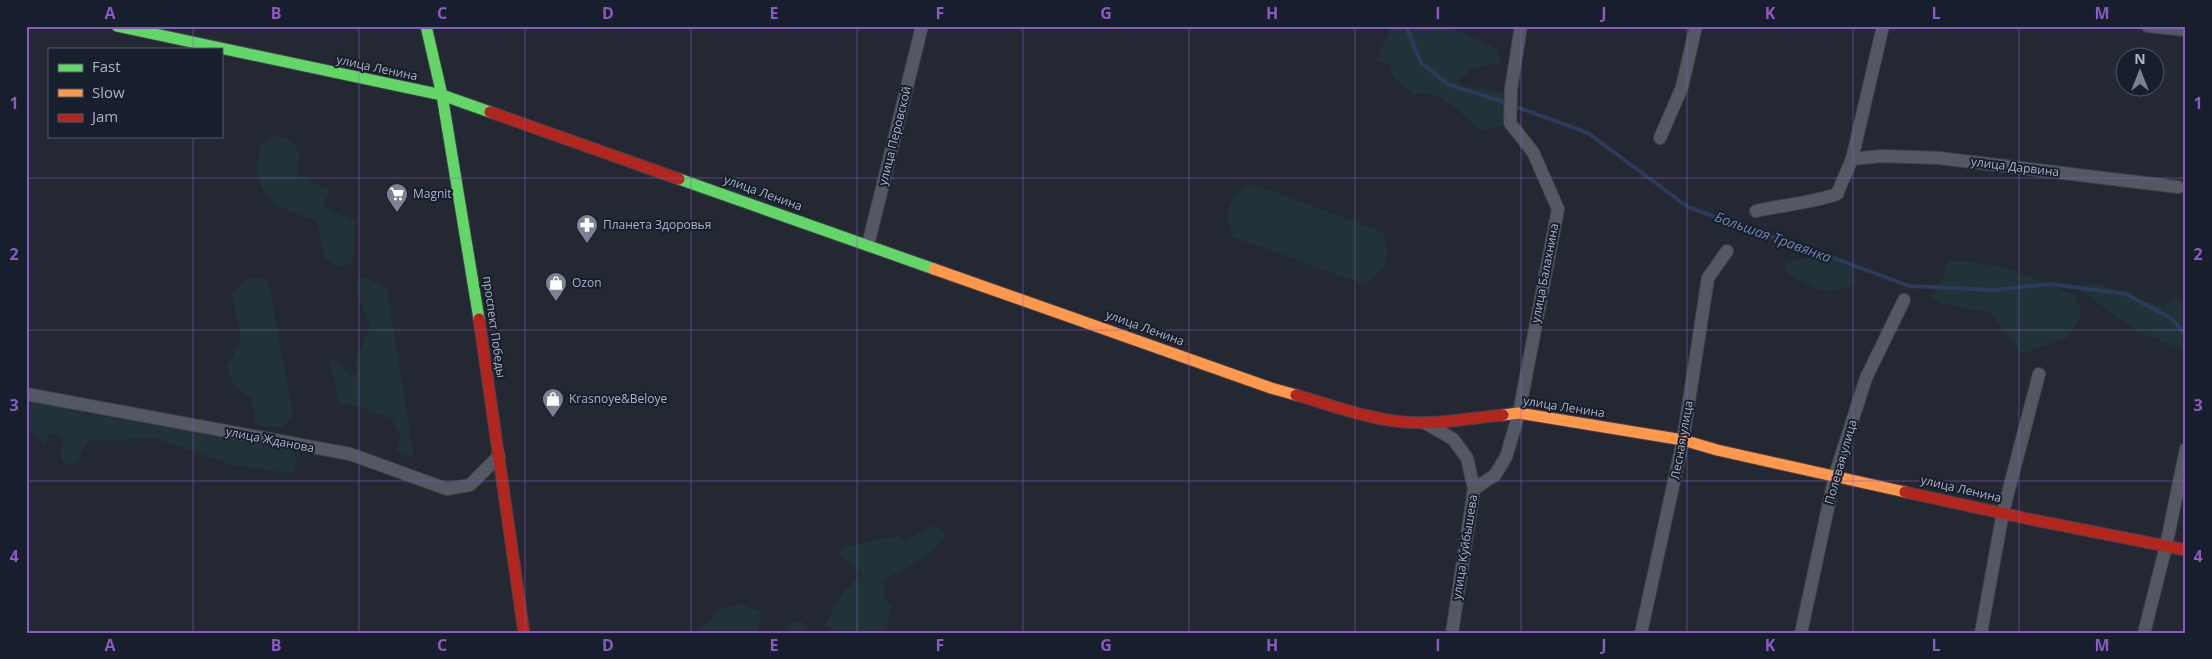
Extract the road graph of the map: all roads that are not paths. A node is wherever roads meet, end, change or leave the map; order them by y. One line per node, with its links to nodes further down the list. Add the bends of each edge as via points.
1 (117, 26): 9 (street, улица Ленина)
2 (426, 26): 11 (street, проспект Победы)
3 (922, 26): 16 (street, улица Перовской)
4 (1521, 26): 21 (street, улица Балахнина, via 1511,89 1510,123 1533,152 1558,209)
5 (1696, 26): 12 (street, via 1682,87)
6 (1882, 26): 13 (street)
7 (2148, 26): 8 (street)
8 (2186, 30)
9 (221, 48)
10 (222, 48): 11 (street, улица Ленина)
11 (442, 95): 16 (street, улица Ленина); 25 (street, проспект Победы)
12 (1660, 138)
13 (1852, 159): 14 (street, улица Дарвина, via 1882,156 1940,158); 15 (street, via 1837,194 1821,200)
14 (2178, 187)
15 (1756, 211)
16 (868, 245): 22 (street, улица Ленина, via 1271,388 1375,417)
17 (1727, 250): 23 (street, Лесная улица, via 1708,278)
18 (1904, 300): 26 (street, Полевая улица, via 1866,378)
19 (2039, 374): 28 (street)
20 (26, 394): 25 (street, улица Жданова, via 350,454 447,489 470,485)
21 (1519, 413): 22 (street, улица Ленина); 23 (street, улица Ленина); 27 (street, улица Балахнина, via 1506,456 1496,475)
22 (1425, 423): 27 (street, улица Куйбышева, via 1453,439 1467,458)
23 (1683, 440): 26 (street, улица Ленина); 33 (street, Лесная улица)
24 (2186, 449): 29 (street)
25 (499, 456): 31 (street, проспект Победы)
26 (1835, 474): 28 (street, улица Ленина); 34 (street, Полевая улица)
27 (1474, 489): 32 (street, улица Куйбышева)
28 (2003, 512): 29 (street, улица Ленина); 35 (street)
29 (2166, 546): 30 (street, улица Ленина); 36 (street)
30 (2186, 550)
31 (524, 633)
32 (1452, 633)
33 (1641, 633)
34 (1801, 633)
35 (1981, 633)
36 (2144, 633)

